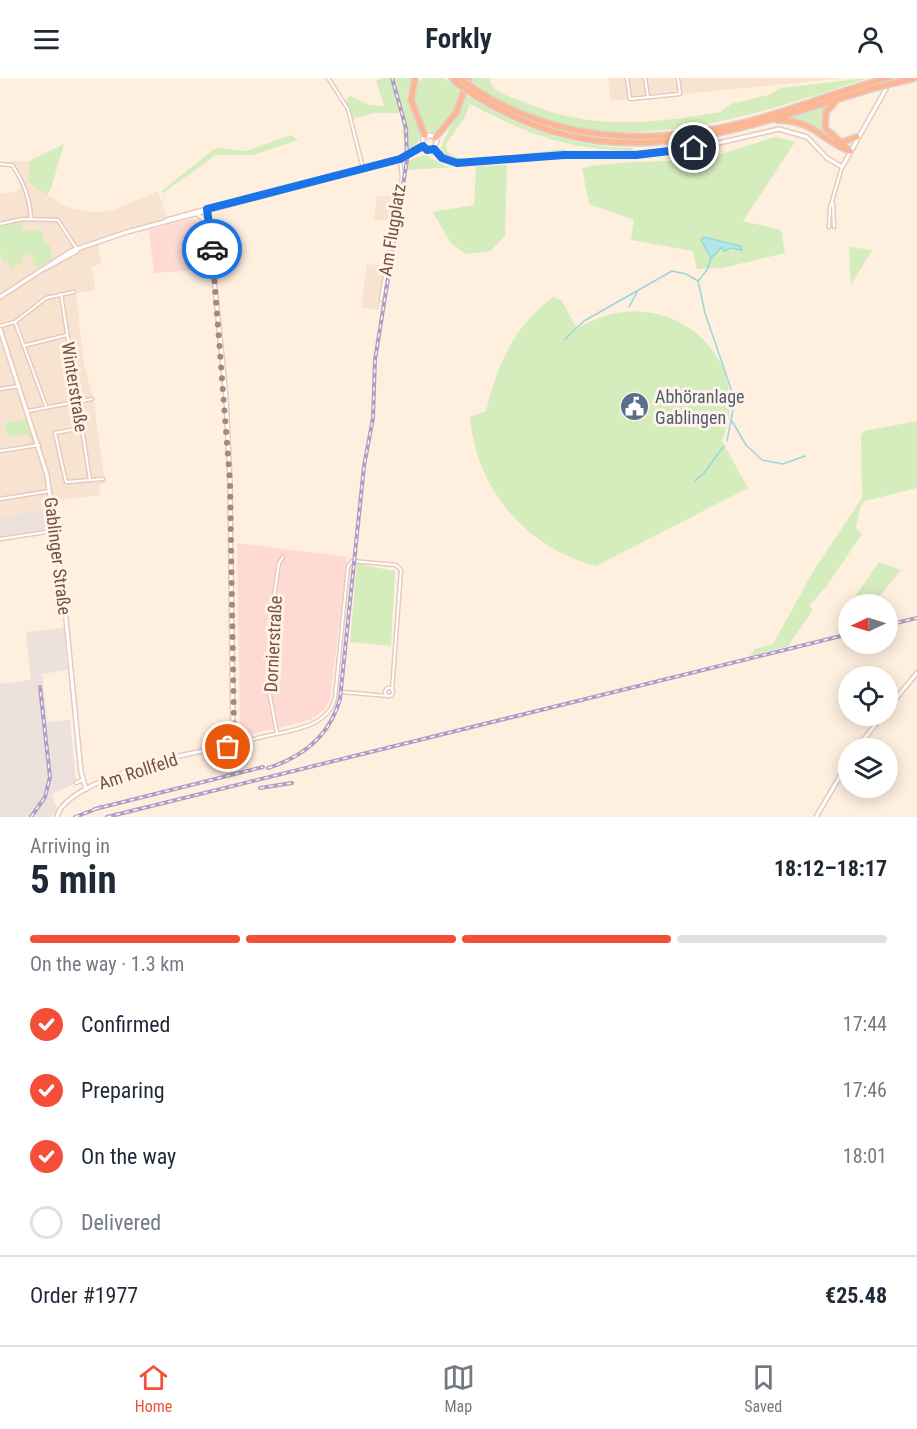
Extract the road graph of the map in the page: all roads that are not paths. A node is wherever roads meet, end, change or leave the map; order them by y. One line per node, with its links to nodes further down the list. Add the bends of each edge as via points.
1 (328, 78): 26 (street, via 348,109)
2 (420, 78): 9 (highway)
3 (469, 78): 18 (highway, via 456,113)
4 (627, 78): 13 (street, via 630,99)
5 (645, 78): 13 (street)
6 (678, 78): 13 (street, via 680,94)
7 (889, 78): 12 (highway, via 742,123 648,138 563,129)
8 (915, 78): 14 (highway, bridge)
9 (414, 80): 16 (highway, via 411,103)
10 (455, 80): 12 (highway, bridge)
11 (886, 89): 17 (street)
12 (475, 92): 15 (highway, via 503,112 539,128 610,142 685,140)
13 (648, 97)
14 (837, 99): 15 (highway); 19 (highway, via 826,112 824,124 830,135)
15 (774, 120): 22 (highway, via 810,126)
16 (425, 136): 18 (street); 20 (street)
17 (857, 137): 19 (highway); 22 (street)
18 (435, 138): 21 (street)
19 (841, 142): 22 (highway)
20 (423, 146): 21 (street); 23 (street)
21 (434, 149): 25 (street, via 442,158 457,163 636,155 783,129 807,138)
22 (849, 151): 25 (street)
23 (400, 159): 26 (street); 38 (street, Am Flugplatz, via 402,178)
24 (0, 164): 29 (street, via 10,163 24,185)
25 (842, 167): 33 (street, via 832,201)
26 (363, 168): 27 (street)
27 (206, 209): 28 (street); 30 (street); 31 (street)
28 (193, 214): 30 (street); 31 (street)
29 (31, 219): 32 (street); 34 (street, via 58,220)
30 (165, 221): 34 (street)
31 (209, 223): 69 (street, via 228,444)
32 (0, 224)
33 (831, 227)
34 (77, 250): 37 (street)
35 (74, 292): 36 (street)
36 (61, 294): 39 (street, via 36,304); 41 (street, Winterstraße)
37 (0, 296)
38 (381, 300)
39 (15, 322): 40 (street); 42 (street)
40 (0, 328): 43 (street, Gablinger Straße)
41 (67, 335): 42 (street); 46 (street, Winterstraße)
42 (23, 346): 47 (street)
43 (19, 386): 44 (street); 48 (street, Gablinger Straße)
44 (0, 389)
45 (92, 399): 46 (street)
46 (78, 401): 47 (street); 49 (street, Winterstraße)
47 (46, 406): 48 (street)
48 (28, 411): 50 (street, Gablinger Straße)
49 (82, 428): 53 (street, Winterstraße); 53 (street, via 55,434 66,482)
50 (39, 445): 51 (street); 54 (street, Gablinger Straße)
51 (0, 451)
52 (103, 479): 53 (street)
53 (90, 480)
54 (50, 491): 55 (street); 56 (street, Gablinger Straße)
55 (0, 499)
56 (56, 531): 57 (street); 76 (street, Gablinger Straße)
57 (0, 540)
58 (283, 557): 68 (street, Dornierstraße, via 274,596 269,691)
59 (917, 673): 66 (street)
60 (392, 679): 61 (street); 62 (street); 68 (street, via 401,570 355,560 348,566 333,704 318,721)
61 (386, 689): 62 (street); 64 (street); 65 (street)
62 (392, 690): 65 (street)
63 (342, 692): 64 (street)
64 (372, 695): 65 (street)
65 (388, 696)
66 (898, 696)
67 (874, 726): 70 (street)
68 (277, 733): 71 (street)
69 (237, 737): 71 (street); 72 (street); 73 (street)
70 (865, 738)
71 (250, 740): 73 (street)
72 (227, 743): 74 (street, Am Rollfeld); 75 (street)
73 (242, 743): 75 (street, via 237,750)
74 (218, 748): 75 (street, Am Rollfeld); 79 (street, Am Rollfeld, via 126,771)
75 (229, 748)
76 (82, 780): 78 (street); 79 (street, Gablinger Straße)
77 (838, 780): 81 (street)
78 (76, 783)
79 (86, 789): 80 (street, Am Rollfeld)
80 (57, 817)
81 (816, 817)

